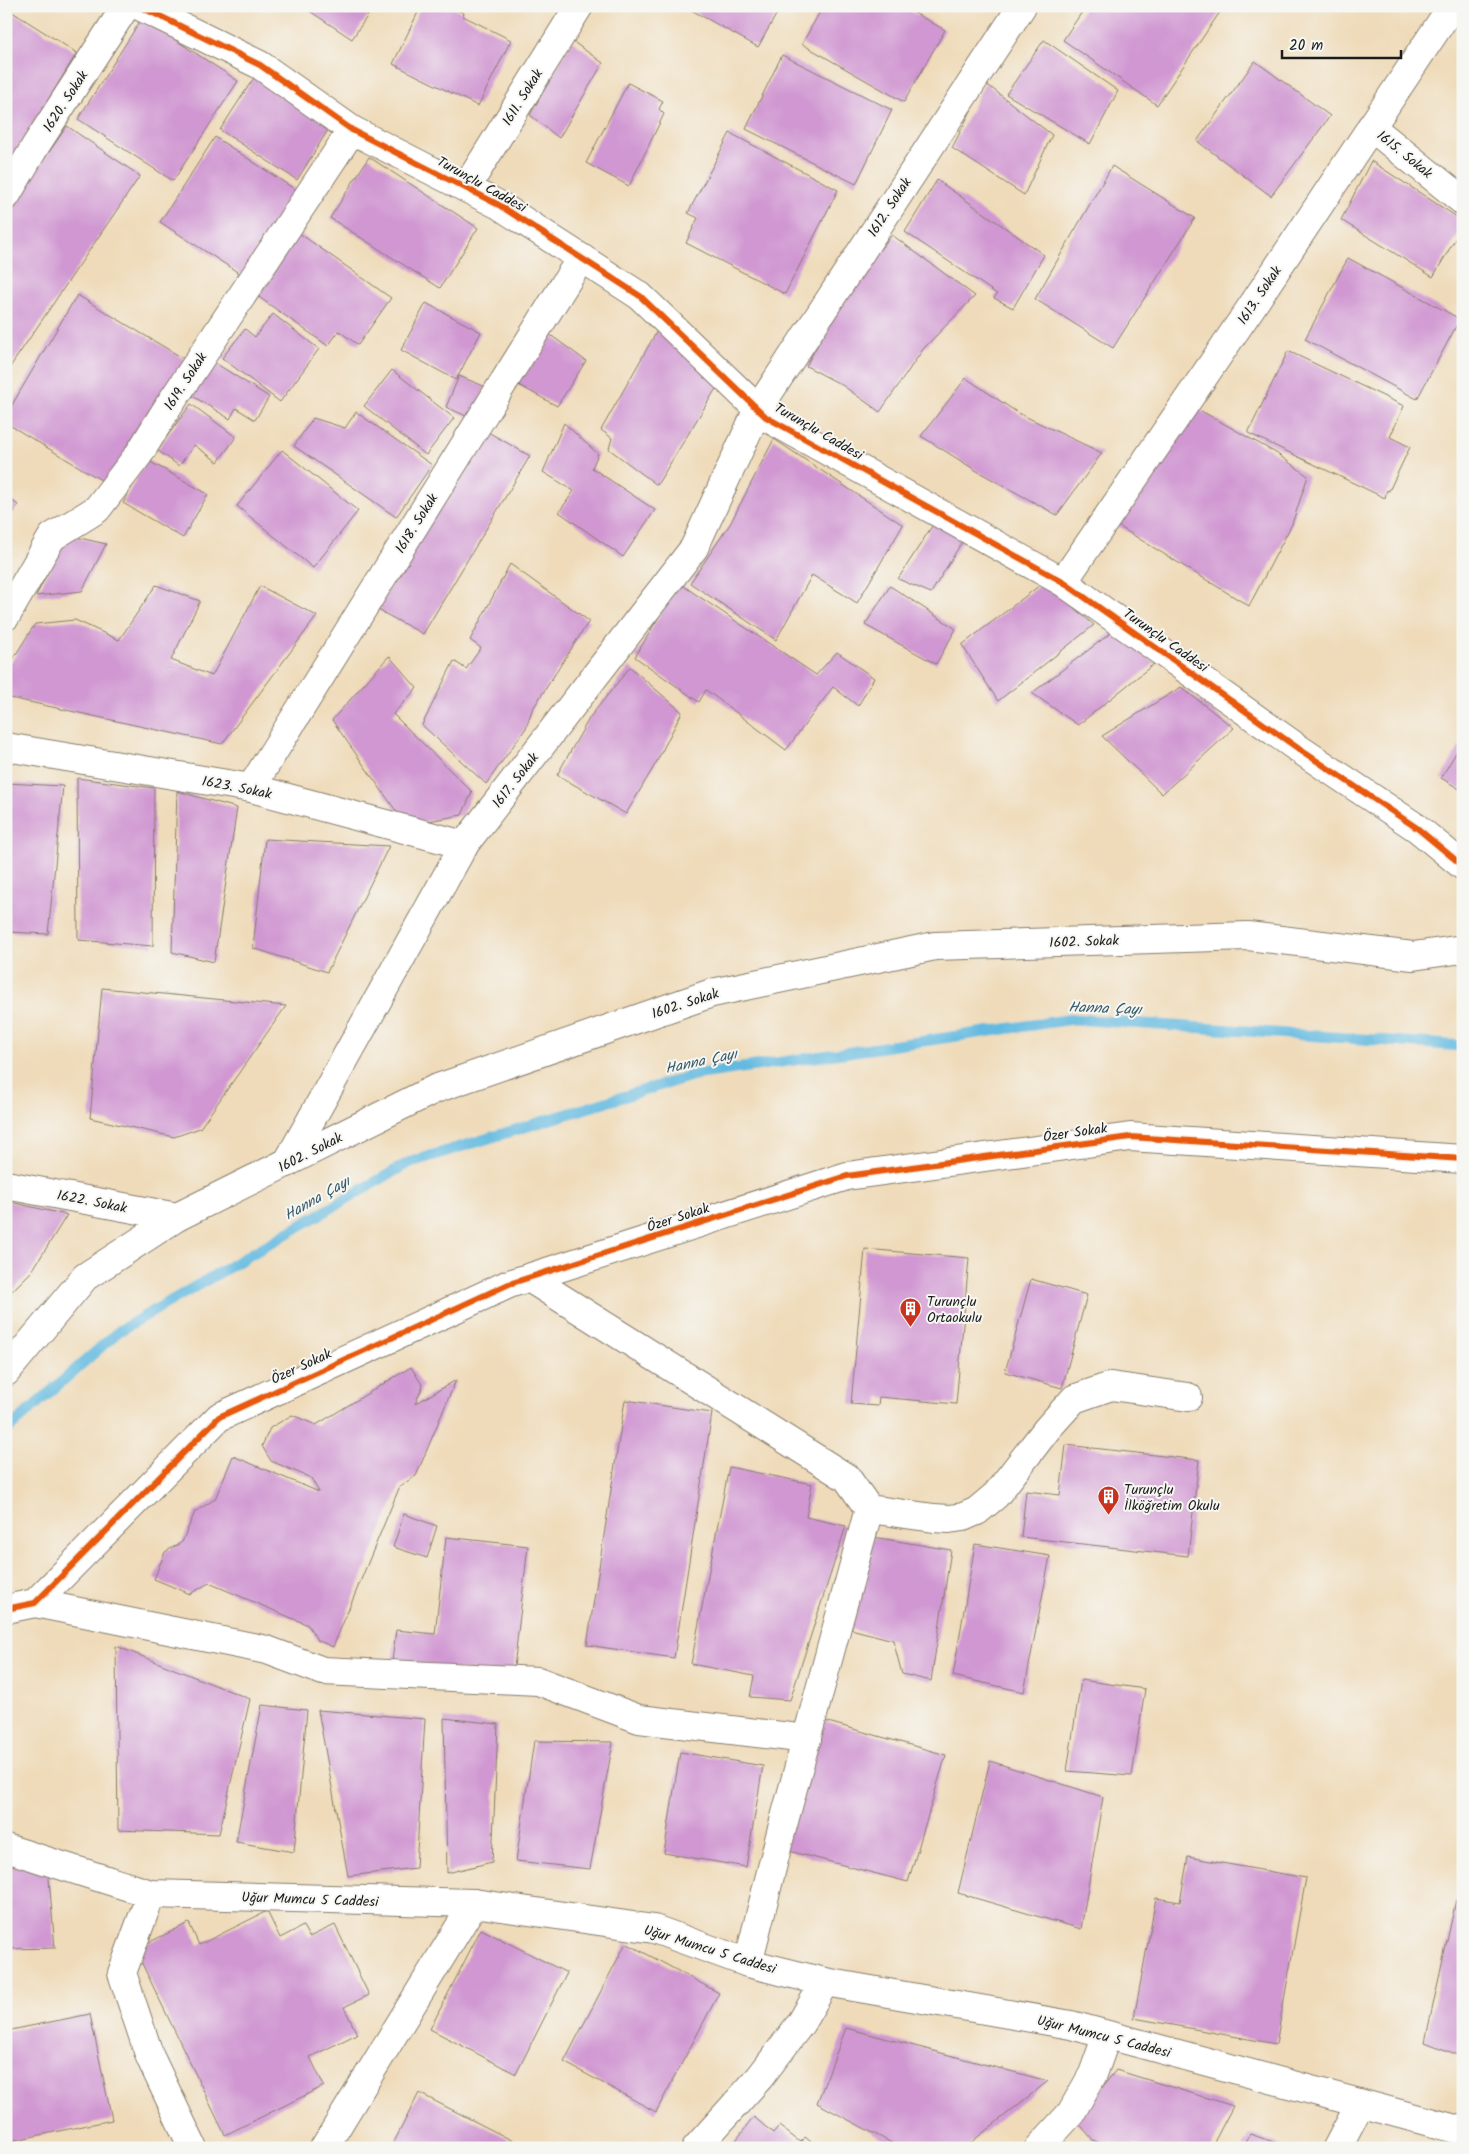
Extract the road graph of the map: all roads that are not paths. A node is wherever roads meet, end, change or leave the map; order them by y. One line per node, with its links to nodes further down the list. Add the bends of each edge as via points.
1 (126, 6): 9 (street, 1620. Sokak)
2 (139, 6): 7 (street, Turunçlu Caddesi, via 260,65)
3 (579, 6): 8 (street, 1611. Sokak)
4 (1022, 6): 12 (street, 1612. Sokak)
5 (1452, 6): 6 (street, 1613. Sokak)
6 (1370, 127): 10 (street, 1615. Sokak); 13 (street, 1613. Sokak)
7 (352, 130): 8 (street, Turunçlu Caddesi); 14 (street, 1619. Sokak, via 139,454 97,510 52,537)
8 (466, 188): 11 (street, Turunçlu Caddesi, via 500,205)
9 (6, 196)
10 (1463, 201)
11 (582, 258): 12 (street, Turunçlu Caddesi, via 640,296); 16 (street, 1618. Sokak)
12 (758, 409): 13 (street, Turunçlu Caddesi, via 766,417); 17 (street, 1617. Sokak, via 694,548)
13 (1063, 582): 18 (street, Turunçlu Caddesi, via 1417,828)
14 (6, 616)
15 (6, 747): 16 (street, 1623. Sokak)
16 (251, 788): 17 (street, 1623. Sokak)
17 (464, 845): 21 (street, 1617. Sokak)
18 (1463, 866)
19 (1463, 949): 21 (street, 1602. Sokak, via 1413,956 1248,936 935,946 712,993 435,1089)
20 (1463, 1158): 24 (street, Özer Sokak, via 1130,1137 847,1176)
21 (287, 1163): 23 (street, 1602. Sokak)
22 (6, 1185): 23 (street, 1622. Sokak)
23 (177, 1217): 25 (street, 1602. Sokak, via 85,1277)
24 (529, 1278): 27 (street, via 847,1478); 28 (street, Özer Sokak, via 509,1284 219,1417)
25 (6, 1372)
26 (1188, 1397): 27 (street, via 1111,1386 1074,1399 996,1495 977,1512 963,1517 934,1518)
27 (869, 1509): 30 (street)
28 (35, 1604): 29 (street); 30 (street, via 267,1650 322,1671 538,1680 638,1719)
29 (6, 1609)
30 (807, 1740): 34 (street)
31 (6, 1848): 32 (street, Uğur Mumcu 5 Caddesi)
32 (151, 1894): 33 (street, Uğur Mumcu 5 Caddesi); 39 (street, via 122,1973 150,2057)
33 (474, 1904): 34 (street, Uğur Mumcu 5 Caddesi, via 654,1929); 40 (street)
34 (748, 1963): 35 (street, Uğur Mumcu 5 Caddesi)
35 (825, 1982): 36 (street, Uğur Mumcu 5 Caddesi, via 1071,2025); 41 (street, via 801,2023 760,2077)
36 (1108, 2035): 37 (street, Uğur Mumcu 5 Caddesi); 42 (street, via 1093,2074 1071,2112)
37 (1360, 2104): 38 (street, Uğur Mumcu 5 Caddesi); 43 (street)
38 (1463, 2131)
39 (193, 2148)
40 (324, 2148)
41 (696, 2148)
42 (1039, 2148)
43 (1337, 2148)

